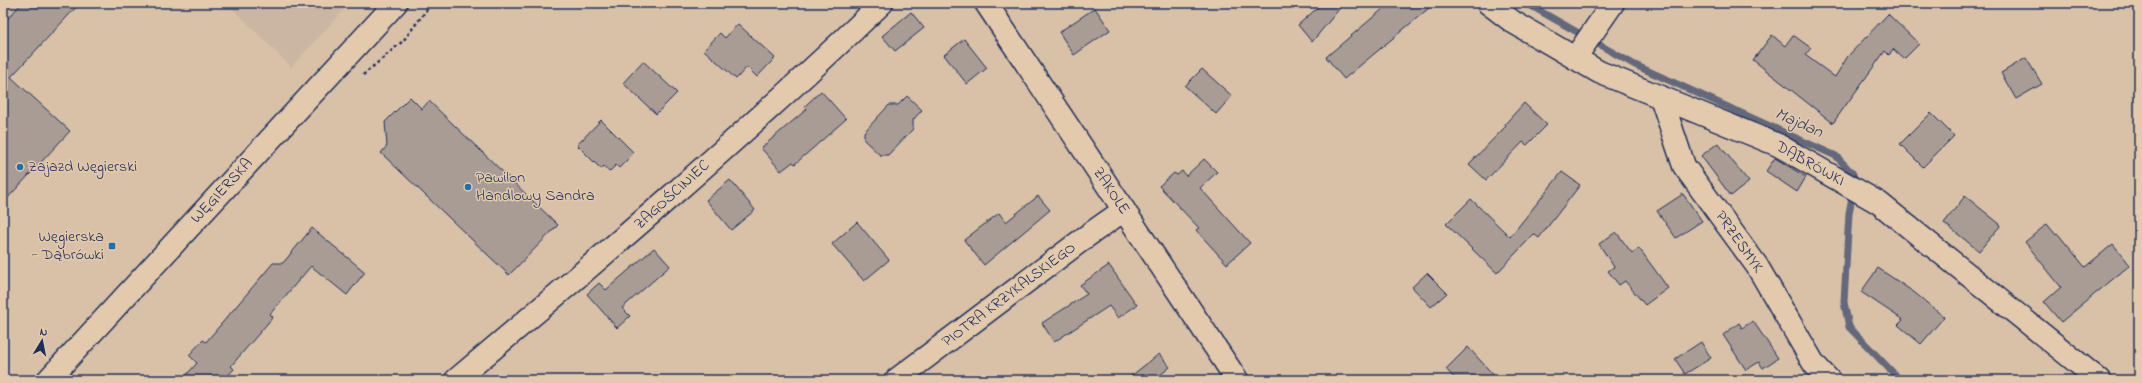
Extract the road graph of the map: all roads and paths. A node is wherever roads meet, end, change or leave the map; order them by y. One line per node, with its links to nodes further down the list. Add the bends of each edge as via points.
1 (396, 3): 9 (street, WĘGIERSKA)
2 (882, 3): 10 (street, ZAGOŚCINIEC, via 647,218)
3 (986, 3): 8 (street, ZAKOLE)
4 (1488, 3): 6 (street, DĄBRÓWKI, via 1513,22)
5 (1613, 3): 6 (street)
6 (1583, 46): 7 (street, DĄBRÓWKI, via 1599,72)
7 (1661, 97): 13 (street, PRZESMYK, via 1684,166 1757,266 1814,364); 14 (street, DĄBRÓWKI, via 1778,145 1880,203)
8 (1124, 210): 11 (street, PIOTRA KRZYKALSKIEGO); 12 (street, ZAKOLE)
9 (48, 380)
10 (456, 380)
11 (896, 380)
12 (1237, 380)
13 (1829, 380)
14 (2099, 380)

